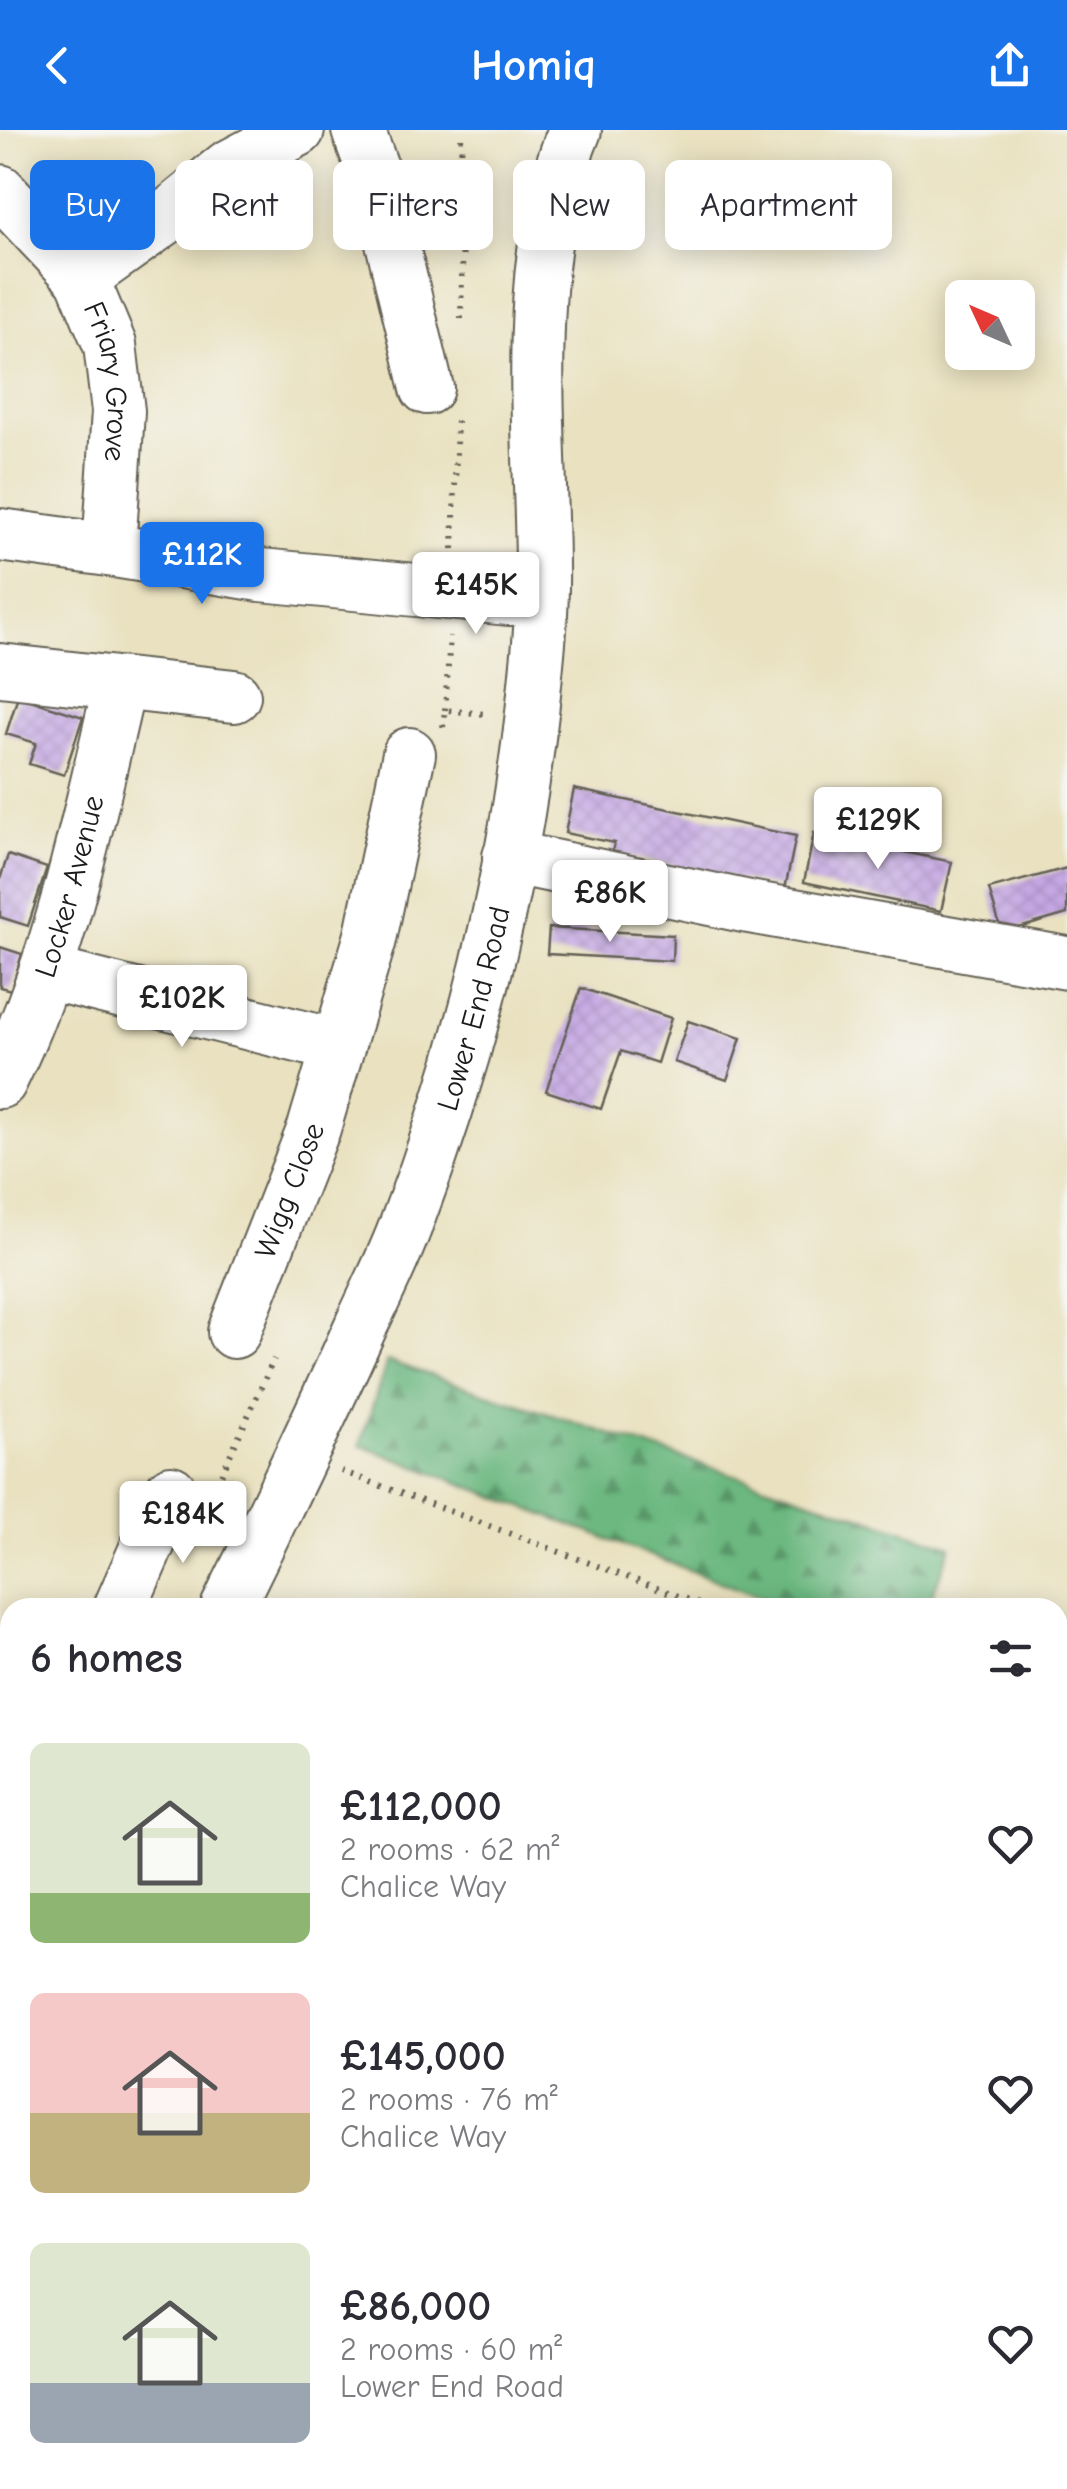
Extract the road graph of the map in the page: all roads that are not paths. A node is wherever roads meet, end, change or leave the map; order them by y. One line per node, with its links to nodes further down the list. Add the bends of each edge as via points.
1 (298, 130): 5 (street, Friary Grove, via 228,167)
2 (358, 130): 6 (street, via 378,184)
3 (575, 130): 9 (street, Lower End Road, via 552,198 541,296)
4 (0, 192): 5 (street, Friary Grove)
5 (82, 278): 8 (street, Friary Grove, via 110,345 118,411)
6 (427, 388)
7 (0, 535): 8 (street)
8 (109, 550): 9 (street, via 261,574)
9 (541, 598): 14 (street, Lower End Road)
10 (0, 670): 11 (street)
11 (120, 684): 12 (street); 16 (street, Locker Avenue)
12 (234, 696)
13 (409, 754): 17 (street, Wigg Close, via 370,940)
14 (510, 858): 15 (street); 22 (street, Lower End Road, via 473,1027 407,1224)
15 (1067, 964)
16 (47, 973): 17 (street); 18 (street, Locker Avenue)
17 (338, 1046): 19 (street, Wigg Close, via 314,1128)
18 (7, 1052)
19 (234, 1332)
20 (171, 1492): 21 (street)
21 (124, 1598)
22 (232, 1598)

